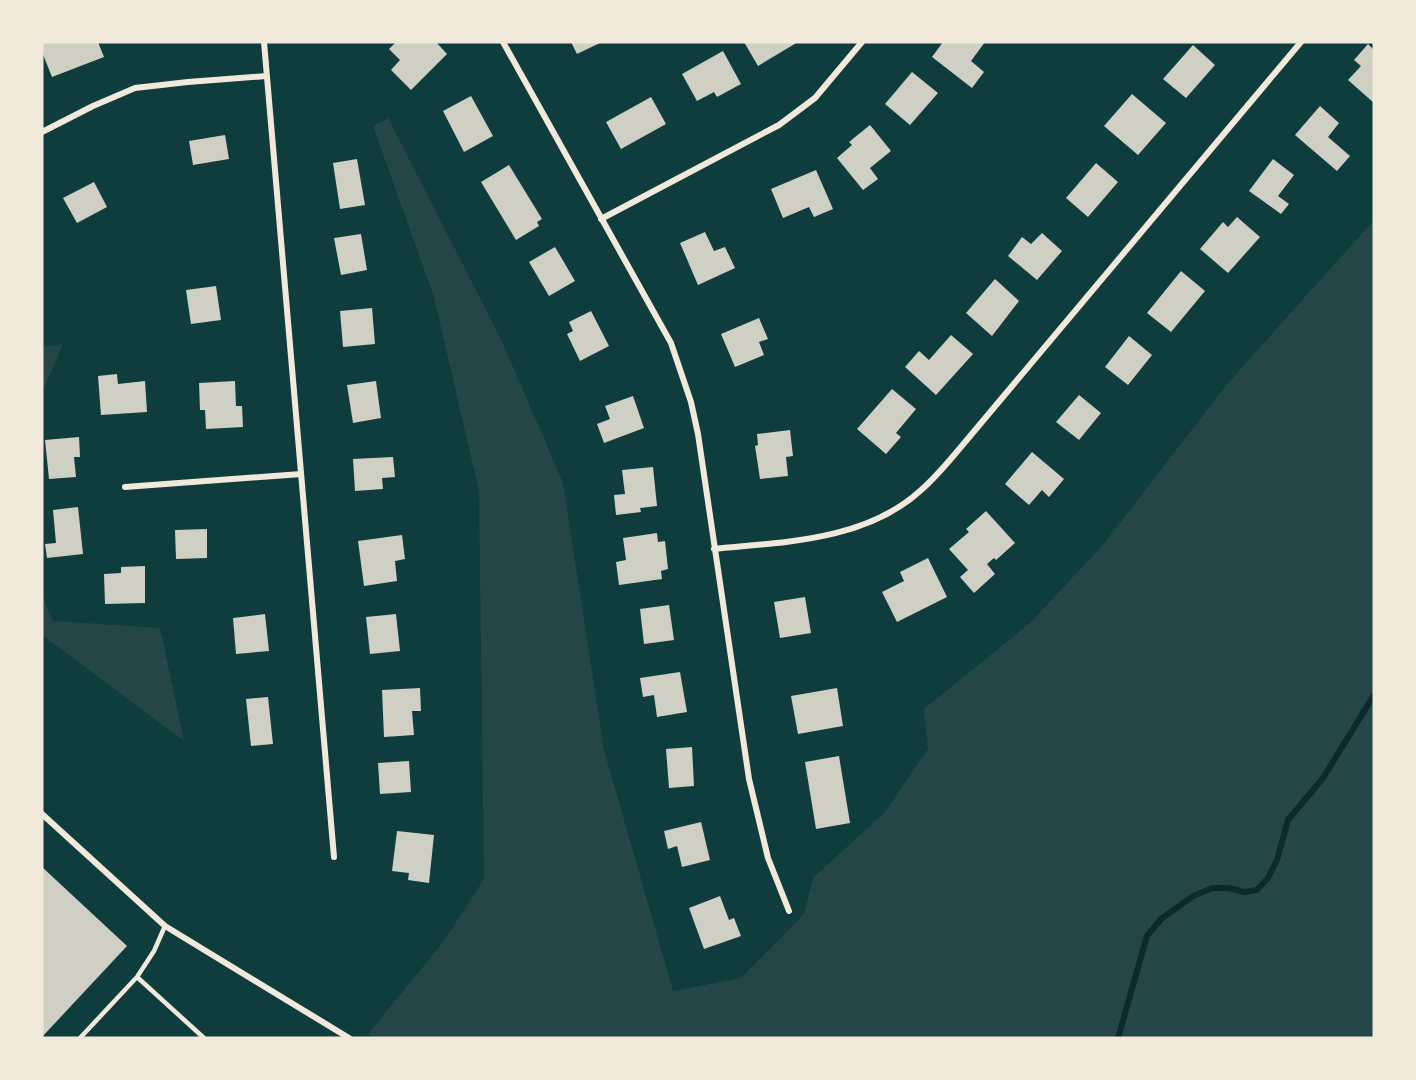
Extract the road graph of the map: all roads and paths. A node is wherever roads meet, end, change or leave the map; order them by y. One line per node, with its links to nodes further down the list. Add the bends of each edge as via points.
1 (264, 42): 5 (street)
2 (503, 42): 7 (street)
3 (862, 42): 7 (street, via 815,98 779,125)
4 (1301, 42): 10 (street, via 919,493 879,518 836,533)
5 (267, 76): 6 (street, via 135,88); 8 (street)
6 (42, 132)
7 (601, 219): 10 (street, via 671,343 681,371 698,434)
8 (301, 474): 9 (street); 12 (street)
9 (125, 487)
10 (714, 549): 13 (street, via 748,779 768,858)
11 (42, 814): 14 (street)
12 (334, 857)
13 (789, 912)
14 (165, 926): 15 (lane); 18 (street)
15 (137, 977): 16 (lane); 17 (lane)
16 (80, 1038)
17 (204, 1038)
18 (349, 1038)

